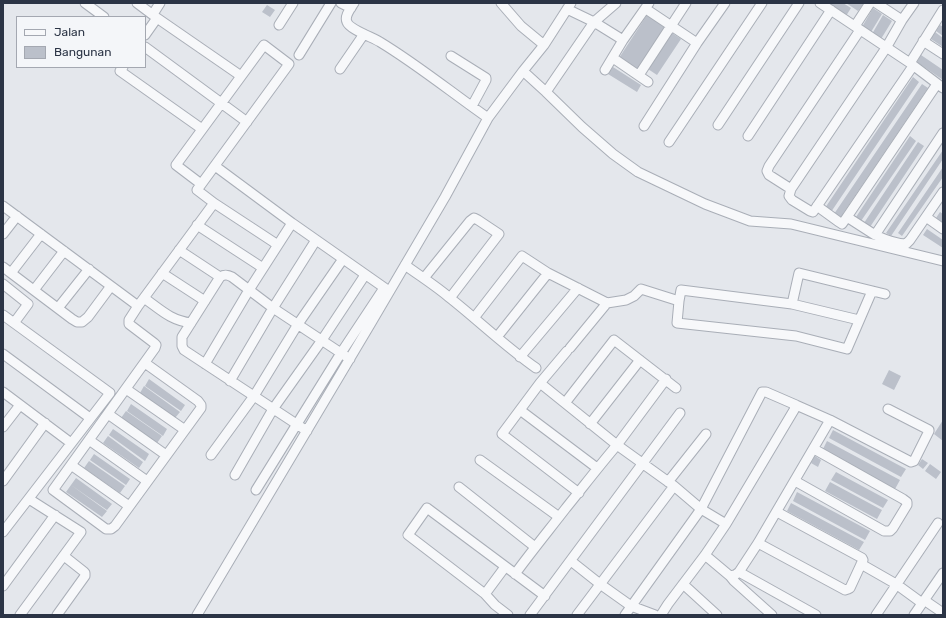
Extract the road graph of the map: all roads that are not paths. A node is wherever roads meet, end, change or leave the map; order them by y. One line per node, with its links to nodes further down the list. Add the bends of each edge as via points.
1 (85, 3): 22 (street)
2 (137, 3): 23 (street)
3 (160, 3): 23 (street)
4 (293, 3): 26 (street)
5 (331, 3): 38 (street)
6 (341, 3): 17 (street)
7 (501, 3): 34 (street, via 521,26)
8 (616, 3): 25 (street)
9 (686, 3): 27 (street)
10 (725, 3): 33 (street)
11 (762, 3): 60 (street)
12 (799, 3): 55 (street)
13 (820, 3): 20 (street)
14 (870, 3): 28 (street)
15 (876, 3): 24 (street)
16 (914, 3): 24 (street)
17 (353, 6): 30 (street, via 346,17 346,22)
18 (569, 6): 25 (street); 34 (street)
19 (648, 6): 27 (street); 31 (street)
20 (831, 10): 28 (street); 59 (street)
21 (942, 13): 32 (street)
22 (103, 16)
23 (155, 16): 29 (street); 47 (street)
24 (902, 20): 36 (street)
25 (594, 22): 31 (street); 50 (street)
26 (279, 25)
27 (670, 26): 33 (street); 46 (street)
28 (858, 28): 36 (street); 63 (street, via 769,166 769,175)
29 (146, 33)
30 (364, 34): 43 (street); 52 (street, via 400,55)
31 (623, 40): 40 (street)
32 (923, 41): 37 (street); 41 (street)
33 (697, 44): 56 (street)
34 (544, 45): 45 (street)
35 (146, 48): 51 (street)
36 (886, 48): 41 (street); 63 (street)
37 (943, 54)
38 (299, 55)
39 (451, 56): 52 (street, via 486,78)
40 (613, 58): 44 (street); 46 (street)
41 (911, 64): 49 (street); 67 (street)
42 (122, 68): 57 (street, via 120,71)
43 (340, 69)
44 (605, 70)
45 (523, 71): 50 (street); 53 (street)
46 (638, 75): 48 (street)
47 (240, 76): 51 (street); 54 (street, via 264,45 289,64)
48 (648, 82)
49 (940, 86): 69 (street)
50 (546, 92): 82 (street, via 613,154 638,172 705,204 750,221 791,224)
51 (221, 103): 54 (street); 57 (street)
52 (472, 106): 53 (street)
53 (488, 118): 83 (street)
54 (247, 122): 61 (street)
55 (718, 124)
56 (644, 126)
57 (202, 129): 62 (street, via 176,165)
58 (943, 133): 76 (street)
59 (748, 136)
60 (668, 142)
61 (215, 166): 62 (street); 71 (street)
62 (201, 184): 65 (street, via 196,190)
63 (791, 189): 67 (street, via 789,196 792,200 813,212)
64 (943, 192): 70 (street)
65 (214, 203): 72 (street); 78 (street)
66 (3, 206): 68 (street)
67 (817, 206): 69 (street, via 842,224)
68 (17, 216): 74 (street); 75 (street)
69 (847, 217): 76 (street)
70 (926, 217): 73 (street); 76 (street, via 906,244)
71 (292, 223): 77 (street); 78 (street)
72 (197, 225): 79 (street); 85 (street)
73 (943, 229)
74 (3, 234)
75 (41, 234): 80 (street); 87 (street)
76 (875, 235)
77 (316, 240): 81 (street); 108 (street)
78 (278, 245): 85 (street)
79 (179, 250): 88 (street); 91 (street)
80 (64, 251): 86 (street); 96 (street)
81 (343, 260): 90 (street); 114 (street)
82 (943, 261)
83 (405, 265): 92 (street); 98 (street)
84 (3, 267): 87 (street)
85 (263, 268): 97 (street)
86 (89, 269): 94 (street); 107 (street)
87 (11, 273): 96 (street)
88 (162, 273): 103 (street); 104 (street)
89 (548, 273): 95 (street); 110 (street, via 522,256); 115 (street)
90 (365, 275): 98 (street); 116 (street)
91 (220, 277): 97 (street, via 228,275); 103 (street)
92 (424, 278): 101 (street); 101 (street, via 474,218 499,234)
93 (3, 284): 112 (street, via 28,304)
94 (111, 286): 104 (street); 107 (street, via 82,322 72,319)
95 (578, 288): 105 (street); 119 (street)
96 (34, 290): 107 (street)
97 (249, 290): 108 (street); 123 (street)
98 (387, 290): 117 (street); 120 (street)
99 (872, 290): 100 (street); 106 (street, via 799,273); 111 (street)
100 (885, 294)
101 (450, 298): 110 (street)
102 (679, 300): 105 (street, via 641,289 626,300); 106 (street, via 681,290); 111 (street, via 677,323 796,336 847,349)
103 (205, 301): 113 (street)
104 (141, 302): 113 (street, via 171,317); 122 (street, via 129,324 156,346)
105 (607, 303): 127 (street)
106 (792, 304): 111 (street)
107 (58, 308)
108 (273, 308): 114 (street); 126 (street)
109 (3, 315): 112 (street)
110 (474, 318): 115 (street)
111 (859, 320)
112 (14, 323): 140 (street, via 110,393)
113 (191, 323): 123 (street, via 182,338 182,346)
114 (298, 324): 116 (street); 131 (street)
115 (497, 337): 119 (street)
116 (322, 340): 117 (street); 135 (street)
117 (342, 353): 120 (street); 143 (street)
118 (3, 354): 140 (street)
119 (520, 357): 124 (street)
120 (350, 359): 147 (street)
121 (640, 360): 125 (street); 132 (street, via 614,340); 144 (street)
122 (145, 363): 129 (street); 146 (street, via 201,405)
123 (205, 364): 126 (street)
124 (536, 368)
125 (666, 379): 128 (street); 151 (street)
126 (230, 381): 131 (street)
127 (540, 383): 132 (street); 137 (street)
128 (676, 388)
129 (126, 389): 138 (street); 146 (street)
130 (3, 392): 133 (street)
131 (254, 396): 135 (street); 153 (street)
132 (565, 403): 144 (street)
133 (20, 405): 142 (street); 145 (street)
134 (796, 405): 141 (street); 169 (street, via 762,392); 174 (street)
135 (273, 409): 143 (street); 159 (street)
136 (888, 409): 141 (street, via 929,430 914,461 911,462)
137 (520, 410): 158 (street); 166 (street, via 502,434)
138 (108, 414): 149 (street); 154 (street)
139 (680, 414): 156 (street)
140 (90, 418): 150 (street)
141 (830, 420): 152 (street)
142 (45, 423): 150 (street); 160 (street)
143 (297, 424): 147 (street); 165 (street)
144 (590, 424): 151 (street)
145 (3, 427)
146 (185, 430): 154 (street)
147 (307, 431): 197 (street)
148 (706, 434): 163 (street)
149 (89, 440): 157 (street); 161 (street)
150 (71, 443): 167 (street)
151 (617, 445): 156 (street); 158 (street)
152 (814, 449): 162 (street); 162 (street, via 903,499 907,505 893,528 890,531 884,530)
153 (212, 455)
154 (166, 456): 161 (street)
155 (480, 460): 172 (street)
156 (643, 463): 163 (street); 180 (street)
157 (71, 465): 168 (street); 168 (street, via 53,490 106,529 111,529)
158 (597, 468): 166 (street)
159 (235, 475)
160 (3, 480)
161 (148, 481): 168 (street)
162 (795, 481): 170 (street)
163 (671, 484): 169 (street); 186 (street)
164 (459, 487): 177 (street)
165 (256, 490)
166 (579, 493): 172 (street)
167 (29, 498): 171 (street); 175 (street)
168 (129, 506)
169 (701, 510): 174 (street); 193 (street)
170 (776, 512): 176 (street); 181 (street, via 862,558 864,560)
171 (55, 515): 179 (street, via 81,532); 189 (street)
172 (559, 517): 177 (street)
173 (938, 523): 188 (street)
174 (726, 524): 178 (street)
175 (3, 532)
176 (758, 543): 181 (street, via 845,590 850,588); 184 (street)
177 (535, 547): 183 (street)
178 (705, 555): 184 (street); 187 (street)
179 (64, 556): 195 (street); 196 (street, via 84,572 85,576)
180 (571, 561): 186 (street); 191 (street)
181 (861, 564): 188 (street)
182 (505, 567): 183 (street); 190 (street); 190 (street, via 428,508 408,535)
183 (515, 574): 191 (street)
184 (735, 574): 205 (street, via 734,582); 206 (street)
185 (943, 574): 192 (street)
186 (600, 584): 193 (street); 200 (street)
187 (683, 584): 203 (street); 204 (street)
188 (896, 584): 192 (street); 207 (street)
189 (3, 586)
190 (485, 594): 198 (street)
191 (545, 596): 199 (street)
192 (923, 602): 194 (street); 208 (street)
193 (631, 606): 201 (street); 202 (street)
194 (943, 613)
195 (20, 615)
196 (57, 615)
197 (197, 615)
198 (508, 615)
199 (530, 615)
200 (577, 615)
201 (625, 615)
202 (655, 615)
203 (661, 615)
204 (717, 615)
205 (772, 615)
206 (816, 615)
207 (876, 615)
208 (914, 615)

